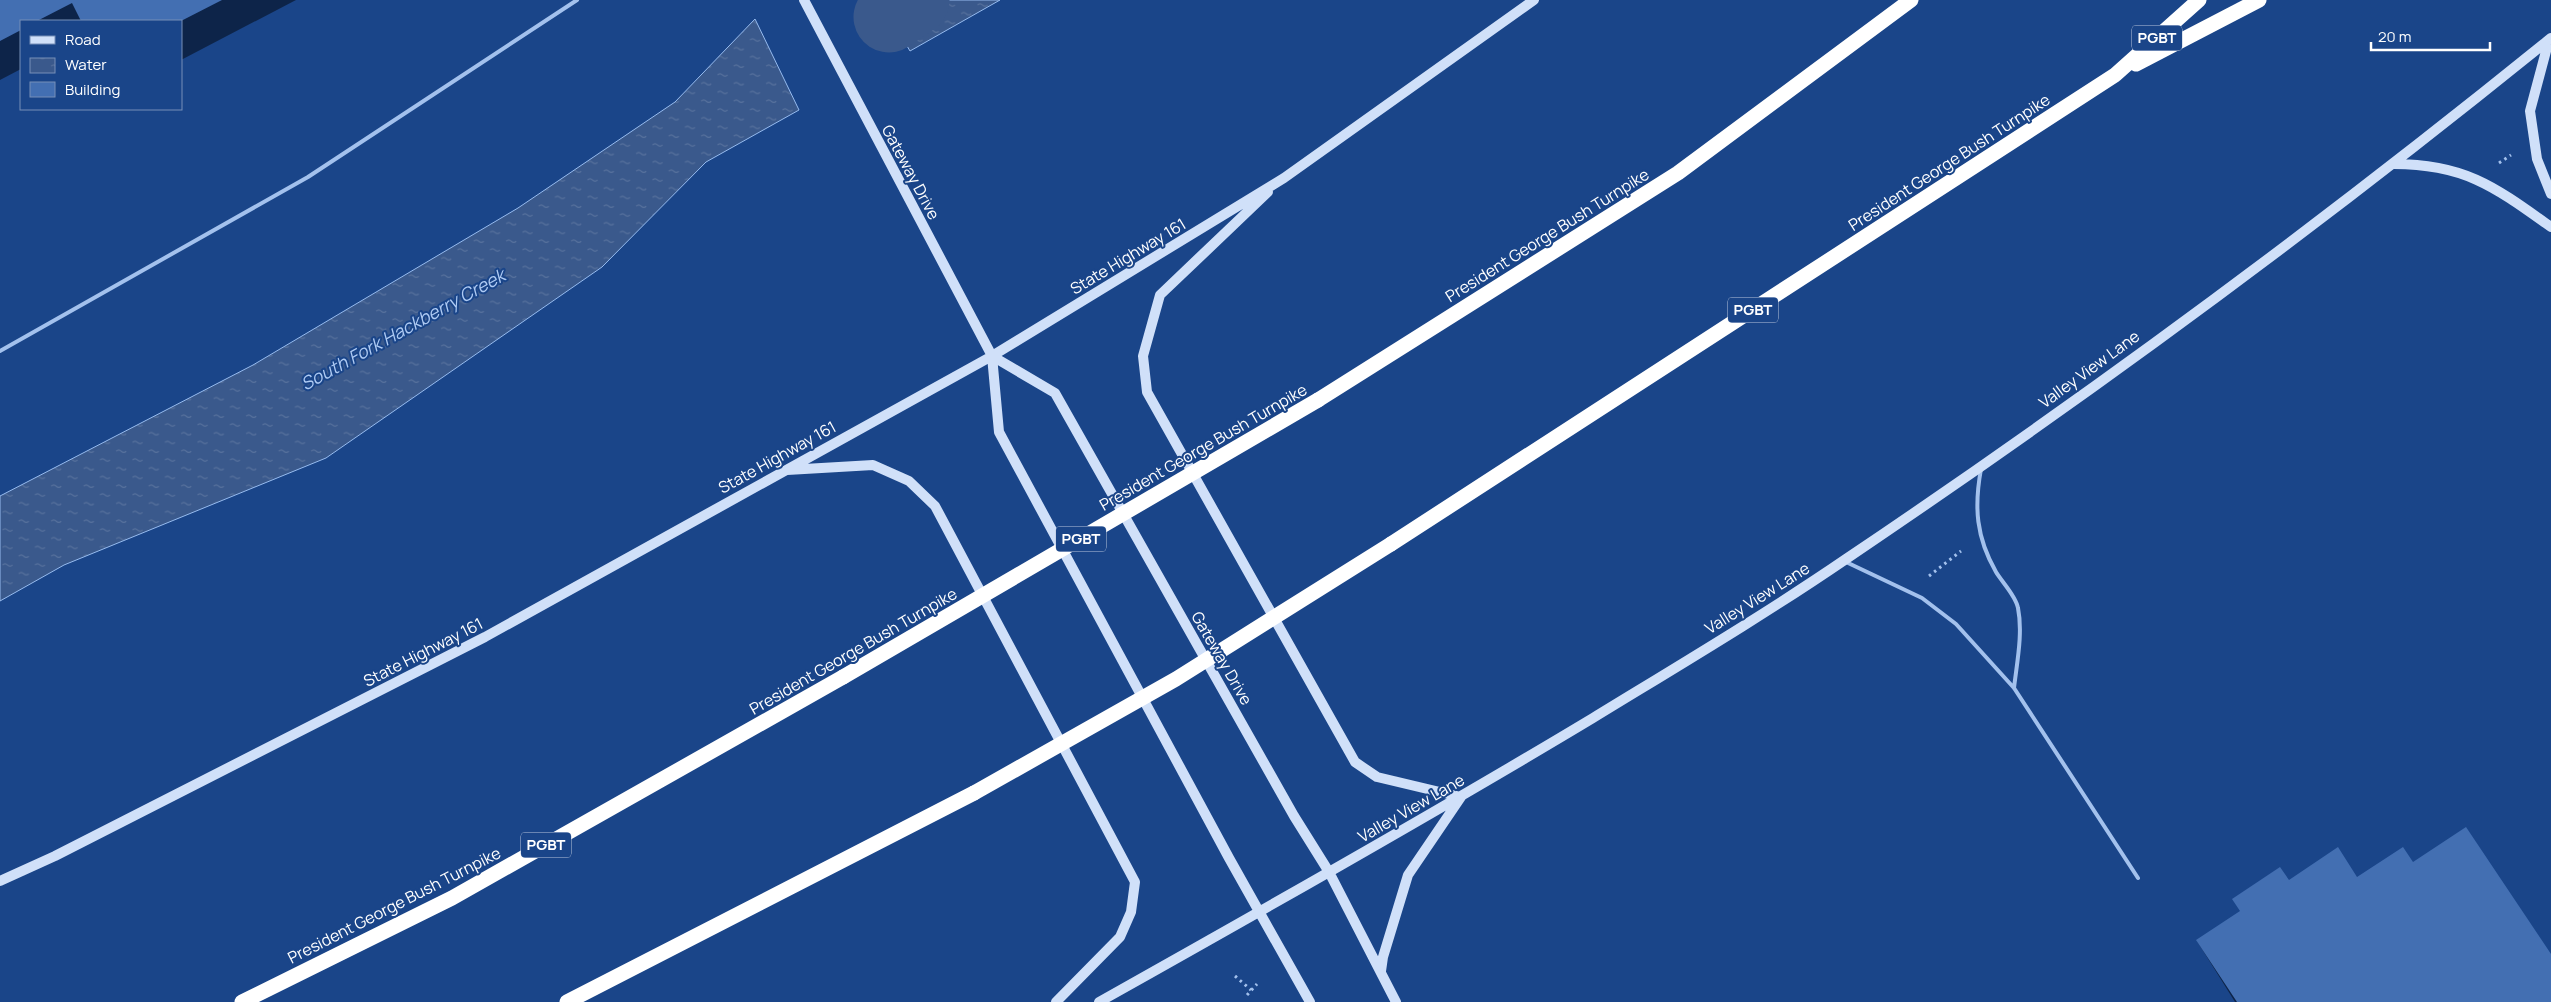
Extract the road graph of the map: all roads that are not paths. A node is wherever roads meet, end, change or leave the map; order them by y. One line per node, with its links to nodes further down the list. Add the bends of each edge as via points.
1 (577, 0): 13 (lane, via 308,177)
2 (804, 0): 14 (main road, Gateway Drive)
3 (1534, 0): 10 (main road, State Highway 161)
4 (1912, 0): 25 (highway, President George Bush Turnpike / PGBT, bridge, via 1678,173 1318,400 843,677 452,898)
5 (2199, 0): 8 (highway, President George Bush Turnpike / PGBT)
6 (2258, 0): 8 (highway)
7 (2550, 39): 9 (main road); 11 (main road, via 2530,111 2537,159)
8 (2115, 75): 26 (highway, President George Bush Turnpike / PGBT, bridge, via 1391,544 1176,679 974,793)
9 (2394, 164): 12 (main road, via 2439,166 2475,179 2497,189); 15 (main road, Valley View Lane)
10 (1284, 178): 14 (main road, State Highway 161); 19 (main road, via 1160,296 1143,356 1147,392 1354,762 1377,777)
11 (2551, 194)
12 (2551, 227)
13 (0, 350)
14 (992, 356): 16 (main road, State Highway 161); 20 (main road, Gateway Drive, via 1055,393 1294,816); 23 (main road, Gateway Drive, via 999,432)
15 (1982, 464): 17 (main road, Valley View Lane); 18 (lane, via 1976,496 1977,527 1995,570 2018,606 2019,651)
16 (783, 470): 22 (main road, State Highway 161, via 485,637); 27 (main road, via 873,465 908,481 936,506 1135,882 1131,912 1120,937)
17 (1844, 561): 18 (lane, via 1922,598 1956,624); 19 (main road, Valley View Lane, via 1672,670)
18 (2014, 688): 21 (lane)
19 (1462, 796): 20 (main road, Valley View Lane); 24 (main road, via 1408,874)
20 (1329, 872): 23 (main road, Valley View Lane); 24 (main road, Gateway Drive)
21 (2138, 878)
22 (0, 881)
23 (1258, 913): 28 (main road, Valley View Lane); 29 (main road, Gateway Drive)
24 (1381, 970): 30 (main road, Gateway Drive)
25 (242, 1002)
26 (567, 1002)
27 (1056, 1002)
28 (1099, 1002)
29 (1310, 1002)
30 (1396, 1002)

